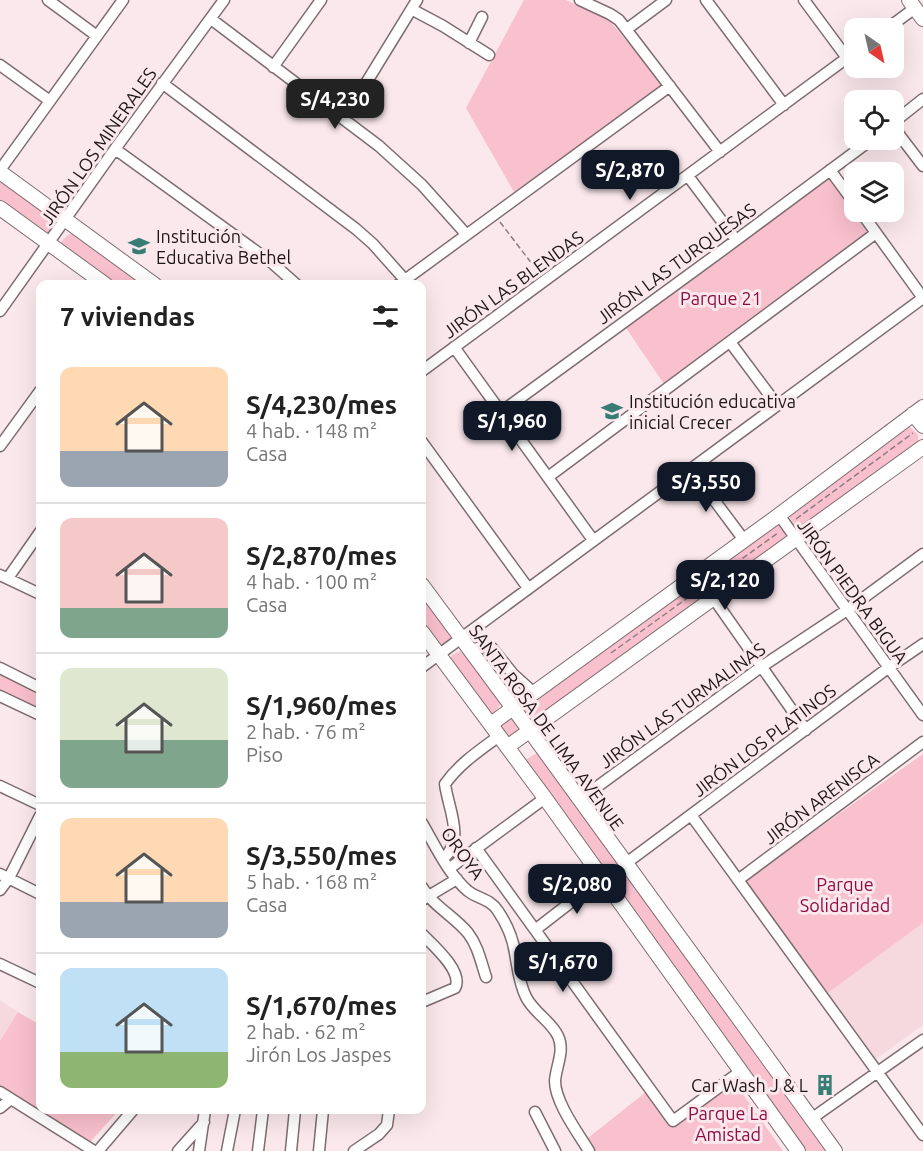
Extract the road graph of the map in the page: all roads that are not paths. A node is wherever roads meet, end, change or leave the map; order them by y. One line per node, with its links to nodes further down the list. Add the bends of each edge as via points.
1 (48, 0): 15 (street)
2 (123, 0): 15 (street)
3 (224, 0): 13 (street, JIRÓN LOS MINERALES)
4 (321, 0): 21 (street)
5 (580, 0): 14 (street, via 610,14)
6 (666, 0): 14 (street)
7 (706, 0): 26 (street)
8 (804, 0): 17 (street)
9 (415, 5): 16 (street); 28 (street)
10 (916, 9): 12 (street)
11 (482, 17): 16 (street)
12 (903, 18)
13 (211, 19): 21 (street); 22 (street, JIRÓN LOS MINERALES)
14 (627, 29): 23 (street)
15 (97, 36): 25 (street)
16 (469, 43): 18 (street)
17 (844, 47)
18 (489, 56)
19 (844, 60): 26 (street, JIRÓN LAS BLENDAS)
20 (0, 65): 25 (street)
21 (273, 67): 28 (street)
22 (162, 83): 30 (street, JIRÓN LOS MINERALES); 48 (street, via 373,244)
23 (670, 86): 32 (street); 42 (street)
24 (923, 99): 27 (street)
25 (50, 101): 35 (street)
26 (784, 105): 32 (street, JIRÓN LAS BLENDAS)
27 (904, 114)
28 (344, 119): 42 (street, via 403,167)
29 (904, 141): 33 (street)
30 (115, 149): 39 (street, JIRÓN LOS MINERALES); 47 (street)
31 (857, 150): 34 (street, JIRÓN LAS TURQUESAS)
32 (720, 152): 36 (street, JIRÓN LAS BLENDAS)
33 (923, 166)
34 (830, 170): 37 (street); 43 (street, JIRÓN LAS TURQUESAS)
35 (0, 171): 39 (main road)
36 (688, 176): 43 (street); 53 (street, JIRÓN LAS BLENDAS)
37 (844, 189)
38 (0, 208): 44 (main road)
39 (66, 220): 44 (street, JIRÓN LOS MINERALES); 46 (main road)
40 (868, 222): 41 (street)
41 (876, 233): 50 (street); 52 (street)
42 (466, 234): 49 (street)
43 (736, 240): 58 (street, JIRÓN LAS TURQUESAS)
44 (49, 244): 45 (main road); 51 (street, JIRÓN LOS MINERALES)
45 (99, 280)
46 (148, 280)
47 (291, 280)
48 (400, 280)
49 (404, 280)
50 (923, 298): 56 (street)
51 (0, 311)
52 (729, 342): 56 (street); 64 (street)
53 (454, 347): 54 (street, JIRÓN LAS BLENDAS); 58 (street)
54 (426, 368)
55 (36, 396): 60 (street)
56 (777, 405): 63 (street)
57 (918, 410): 59 (main road); 65 (main road)
58 (501, 411): 64 (street)
59 (923, 426)
60 (0, 446)
61 (923, 447): 69 (main road)
62 (426, 448): 72 (street)
63 (691, 469): 67 (street); 68 (street)
64 (548, 477): 67 (street)
65 (783, 521): 68 (main road); 69 (street, JIRÓN PIEDRA BIGUA)
66 (36, 537): 71 (street)
67 (593, 540): 72 (street)
68 (744, 540): 89 (main road)
69 (796, 540): 75 (main road); 76 (street, JIRÓN PIEDRA BIGUA)
70 (923, 554): 76 (street, JIRÓN LAS TURMALINAS)
71 (4, 577): 74 (street)
72 (528, 588): 78 (street)
73 (426, 591): 78 (main road, SANTA ROSA DE LIMA AVENUE)
74 (36, 592)
75 (714, 599): 84 (street); 95 (main road)
76 (847, 610): 84 (street, JIRÓN LAS TURMALINAS); 85 (street, JIRÓN PIEDRA BIGUA)
77 (426, 638): 81 (main road)
78 (460, 638): 80 (main road, SANTA ROSA DE LIMA AVENUE); 81 (street)
79 (923, 644): 85 (street, JIRÓN LOS PLATINOS)
80 (470, 650): 86 (street, via 488,646); 88 (main road, SANTA ROSA DE LIMA AVENUE)
81 (438, 655): 82 (street); 96 (main road)
82 (426, 664)
83 (0, 668): 87 (street)
84 (761, 668): 94 (street); 100 (street, JIRÓN LAS TURMALINAS)
85 (888, 668): 93 (street, JIRÓN PIEDRA BIGUA); 94 (street, JIRÓN LOS PLATINOS)
86 (513, 674): 88 (street); 89 (street)
87 (36, 686)
88 (500, 691): 91 (main road, SANTA ROSA DE LIMA AVENUE)
89 (534, 693): 91 (main road)
90 (0, 696): 92 (street)
91 (513, 708): 95 (main road, SANTA ROSA DE LIMA AVENUE); 96 (main road)
92 (36, 713)
93 (923, 715)
94 (806, 730): 102 (street, JIRÓN LOS PLATINOS)
95 (530, 731): 96 (main road); 100 (main road, SANTA ROSA DE LIMA AVENUE)
96 (499, 736): 99 (main road); 106 (street, via 474,754 446,784 455,836 451,852)
97 (923, 742): 112 (street, JIRÓN ARENISCA)
98 (0, 786): 101 (street)
99 (545, 798): 105 (street); 110 (main road)
100 (579, 800): 107 (main road, SANTA ROSA DE LIMA AVENUE)
101 (36, 803)
102 (690, 815): 107 (street, JIRÓN LOS PLATINOS); 112 (street)
103 (36, 823): 109 (street)
104 (426, 829): 106 (street, OROYA)
105 (476, 849): 108 (street); 117 (street)
106 (444, 858): 108 (street, OROYA)
107 (625, 864): 137 (main road, SANTA ROSA DE LIMA AVENUE)
108 (450, 868): 111 (street, OROYA)
109 (4, 876): 113 (street); 114 (street)
110 (602, 878): 117 (street); 124 (main road)
111 (457, 879): 115 (street); 149 (street, OROYA, via 490,902 504,922 513,941 527,1000 558,1036 561,1046 555,1083 562,1104)
112 (738, 880): 125 (street)
113 (0, 890)
114 (36, 892)
115 (426, 894)
116 (426, 898): 120 (street, via 468,934)
117 (535, 930): 124 (street, via 673,1121)
118 (426, 939): 122 (street, via 447,960 457,984)
119 (0, 964): 121 (street)
120 (486, 976)
121 (36, 982)
122 (426, 1000)
123 (923, 1040): 125 (street)
124 (741, 1071): 150 (main road)
125 (878, 1072): 137 (street); 139 (street)
126 (0, 1092): 127 (street)
127 (11, 1099): 128 (street); 140 (street)
128 (0, 1108)
129 (535, 1112): 148 (street)
130 (129, 1114): 140 (street)
131 (205, 1114): 138 (street)
132 (234, 1114): 143 (street)
133 (263, 1114): 144 (street)
134 (295, 1114): 145 (street)
135 (323, 1114): 146 (street)
136 (388, 1114): 147 (street, via 387,1125 379,1134)
137 (811, 1119): 151 (main road, SANTA ROSA DE LIMA AVENUE)
138 (204, 1122): 141 (street); 142 (street)
139 (923, 1135)
140 (96, 1151)
141 (178, 1151)
142 (199, 1151)
143 (227, 1151)
144 (258, 1151)
145 (291, 1151)
146 (319, 1151)
147 (354, 1151)
148 (555, 1151)
149 (589, 1151)
150 (798, 1151)
151 (835, 1151)

